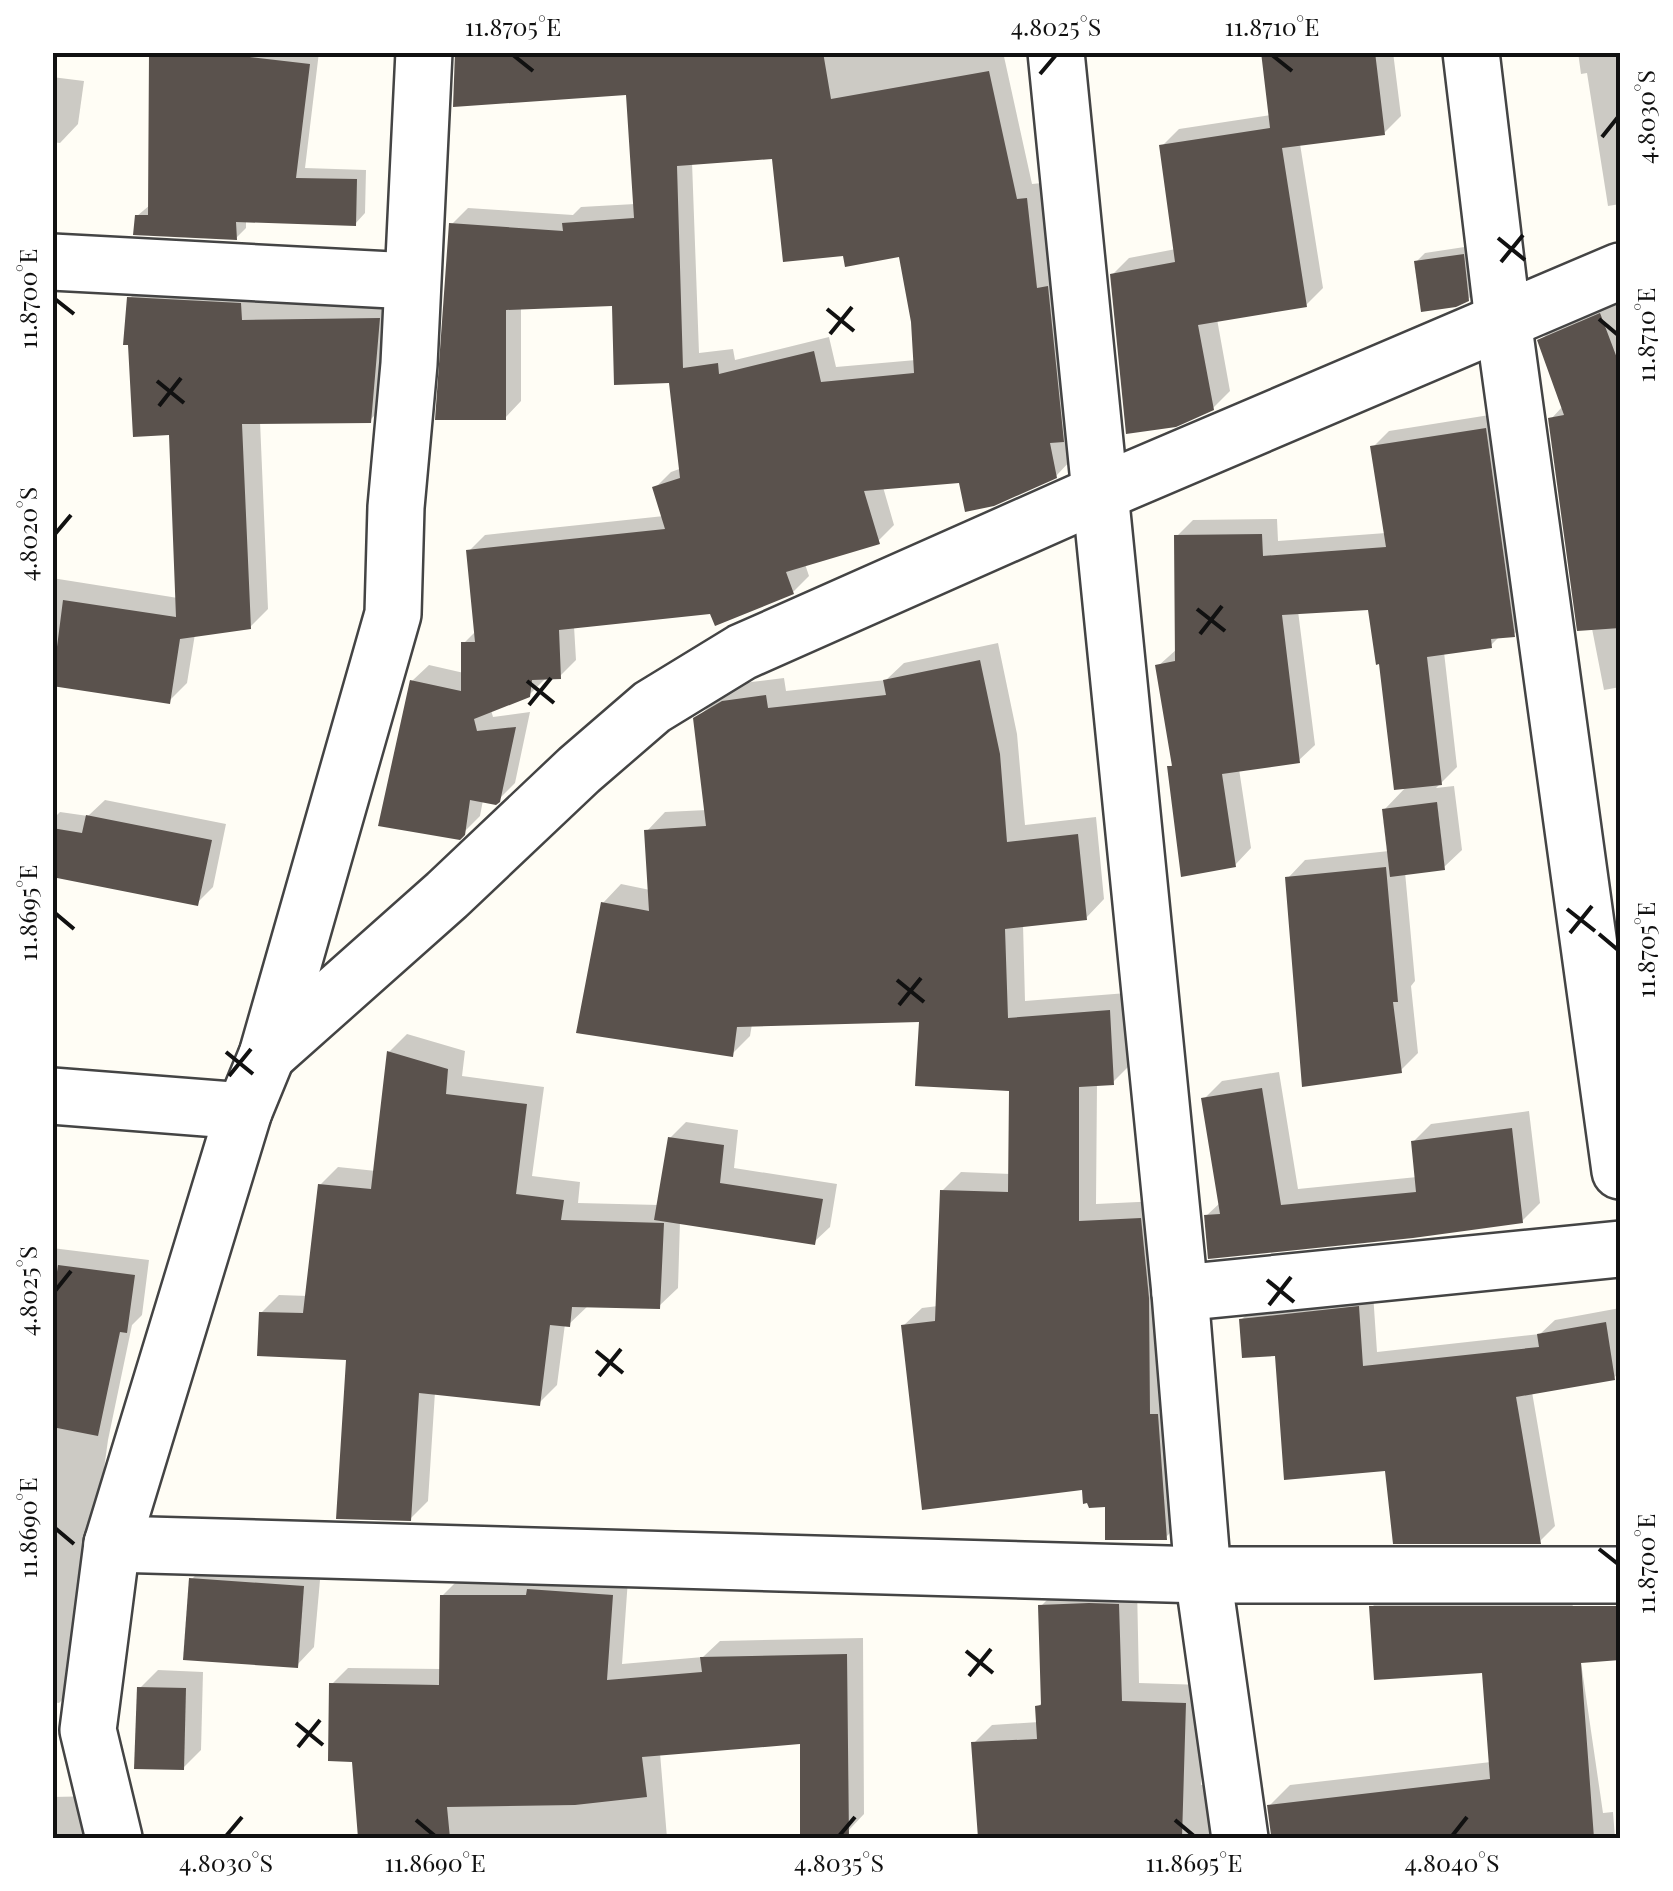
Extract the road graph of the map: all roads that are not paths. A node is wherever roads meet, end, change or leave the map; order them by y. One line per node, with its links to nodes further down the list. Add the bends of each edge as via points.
1 (424, 52): 6 (street)
2 (1056, 52): 8 (street)
3 (1471, 52): 7 (street)
4 (52, 262): 6 (street)
5 (1620, 271): 7 (street)
6 (411, 281): 9 (street, via 392,614)
7 (1503, 320): 8 (street); 12 (street)
8 (1100, 494): 9 (street, via 742,652 652,707); 14 (street)
9 (267, 1055): 11 (street)
10 (52, 1096): 11 (street)
11 (244, 1110): 15 (street)
12 (1620, 1171)
13 (1620, 1249): 14 (street)
14 (1180, 1293): 16 (street)
15 (112, 1544): 16 (street); 18 (street)
16 (1202, 1574): 17 (street); 20 (street)
17 (1620, 1575)
18 (70, 1730): 19 (street)
19 (114, 1838)
20 (1240, 1838)

